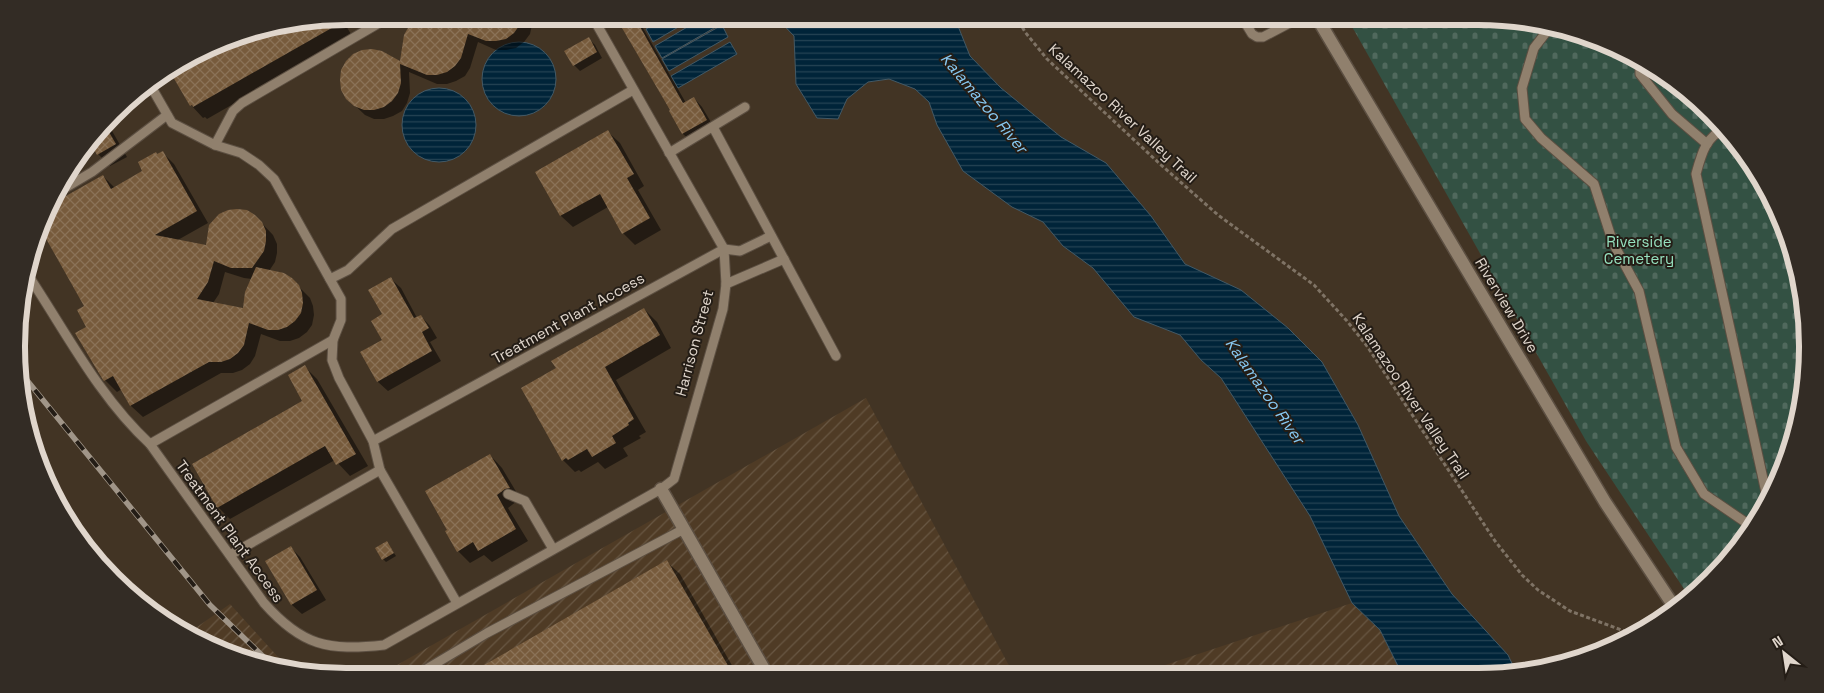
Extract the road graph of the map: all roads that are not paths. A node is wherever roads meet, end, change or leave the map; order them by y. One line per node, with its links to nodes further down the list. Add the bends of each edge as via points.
1 (376, 25): 15 (lane, via 242,103 232,111)
2 (597, 25): 9 (lane, Harrison Street)
3 (1246, 25): 4 (lane, via 1257,37)
4 (1286, 25)
5 (1321, 25): 37 (street, Riverview Drive, via 1605,502)
6 (1546, 32): 32 (lane, via 1534,48 1522,88 1525,119 1541,138 1594,184 1613,243 1639,291 1676,447 1704,494)
7 (1640, 69): 14 (lane, via 1640,74 1672,114)
8 (153, 90): 11 (lane)
9 (632, 90): 16 (lane, Harrison Street); 21 (lane, via 392,230 348,270)
10 (745, 107): 12 (lane)
11 (167, 115): 15 (lane, via 172,123); 17 (lane)
12 (713, 127): 16 (lane); 18 (lane)
13 (1716, 132): 14 (lane)
14 (1707, 144): 30 (lane, via 1696,174)
15 (215, 145): 21 (lane, via 241,153 274,178)
16 (669, 153): 19 (lane, Harrison Street)
17 (68, 186)
18 (771, 236): 19 (lane, via 740,252); 20 (lane)
19 (724, 249): 23 (lane, Harrison Street); 26 (lane, Treatment Plant Access)
20 (784, 259): 23 (lane); 25 (lane)
21 (330, 279): 24 (lane, via 341,299 341,320)
22 (32, 281): 27 (lane, Treatment Plant Access, via 104,391 132,428)
23 (726, 284): 29 (lane, Harrison Street, via 723,309 674,479)
24 (333, 340): 26 (lane, via 332,360 339,378); 27 (lane)
25 (836, 356)
26 (373, 441): 28 (lane)
27 (150, 444): 35 (lane, Treatment Plant Access)
28 (380, 470): 35 (lane); 36 (lane)
29 (661, 489): 33 (street); 34 (lane, Treatment Plant Access)
30 (1766, 490)
31 (508, 494): 34 (lane, via 525,501)
32 (1746, 523)
33 (684, 529): 38 (lane); 39 (street)
34 (553, 549): 36 (lane, Treatment Plant Access)
35 (230, 555): 36 (lane, Treatment Plant Access, via 280,621 304,638 330,646 384,645)
36 (457, 603)
37 (1672, 603)
38 (428, 668)
39 (763, 668)

